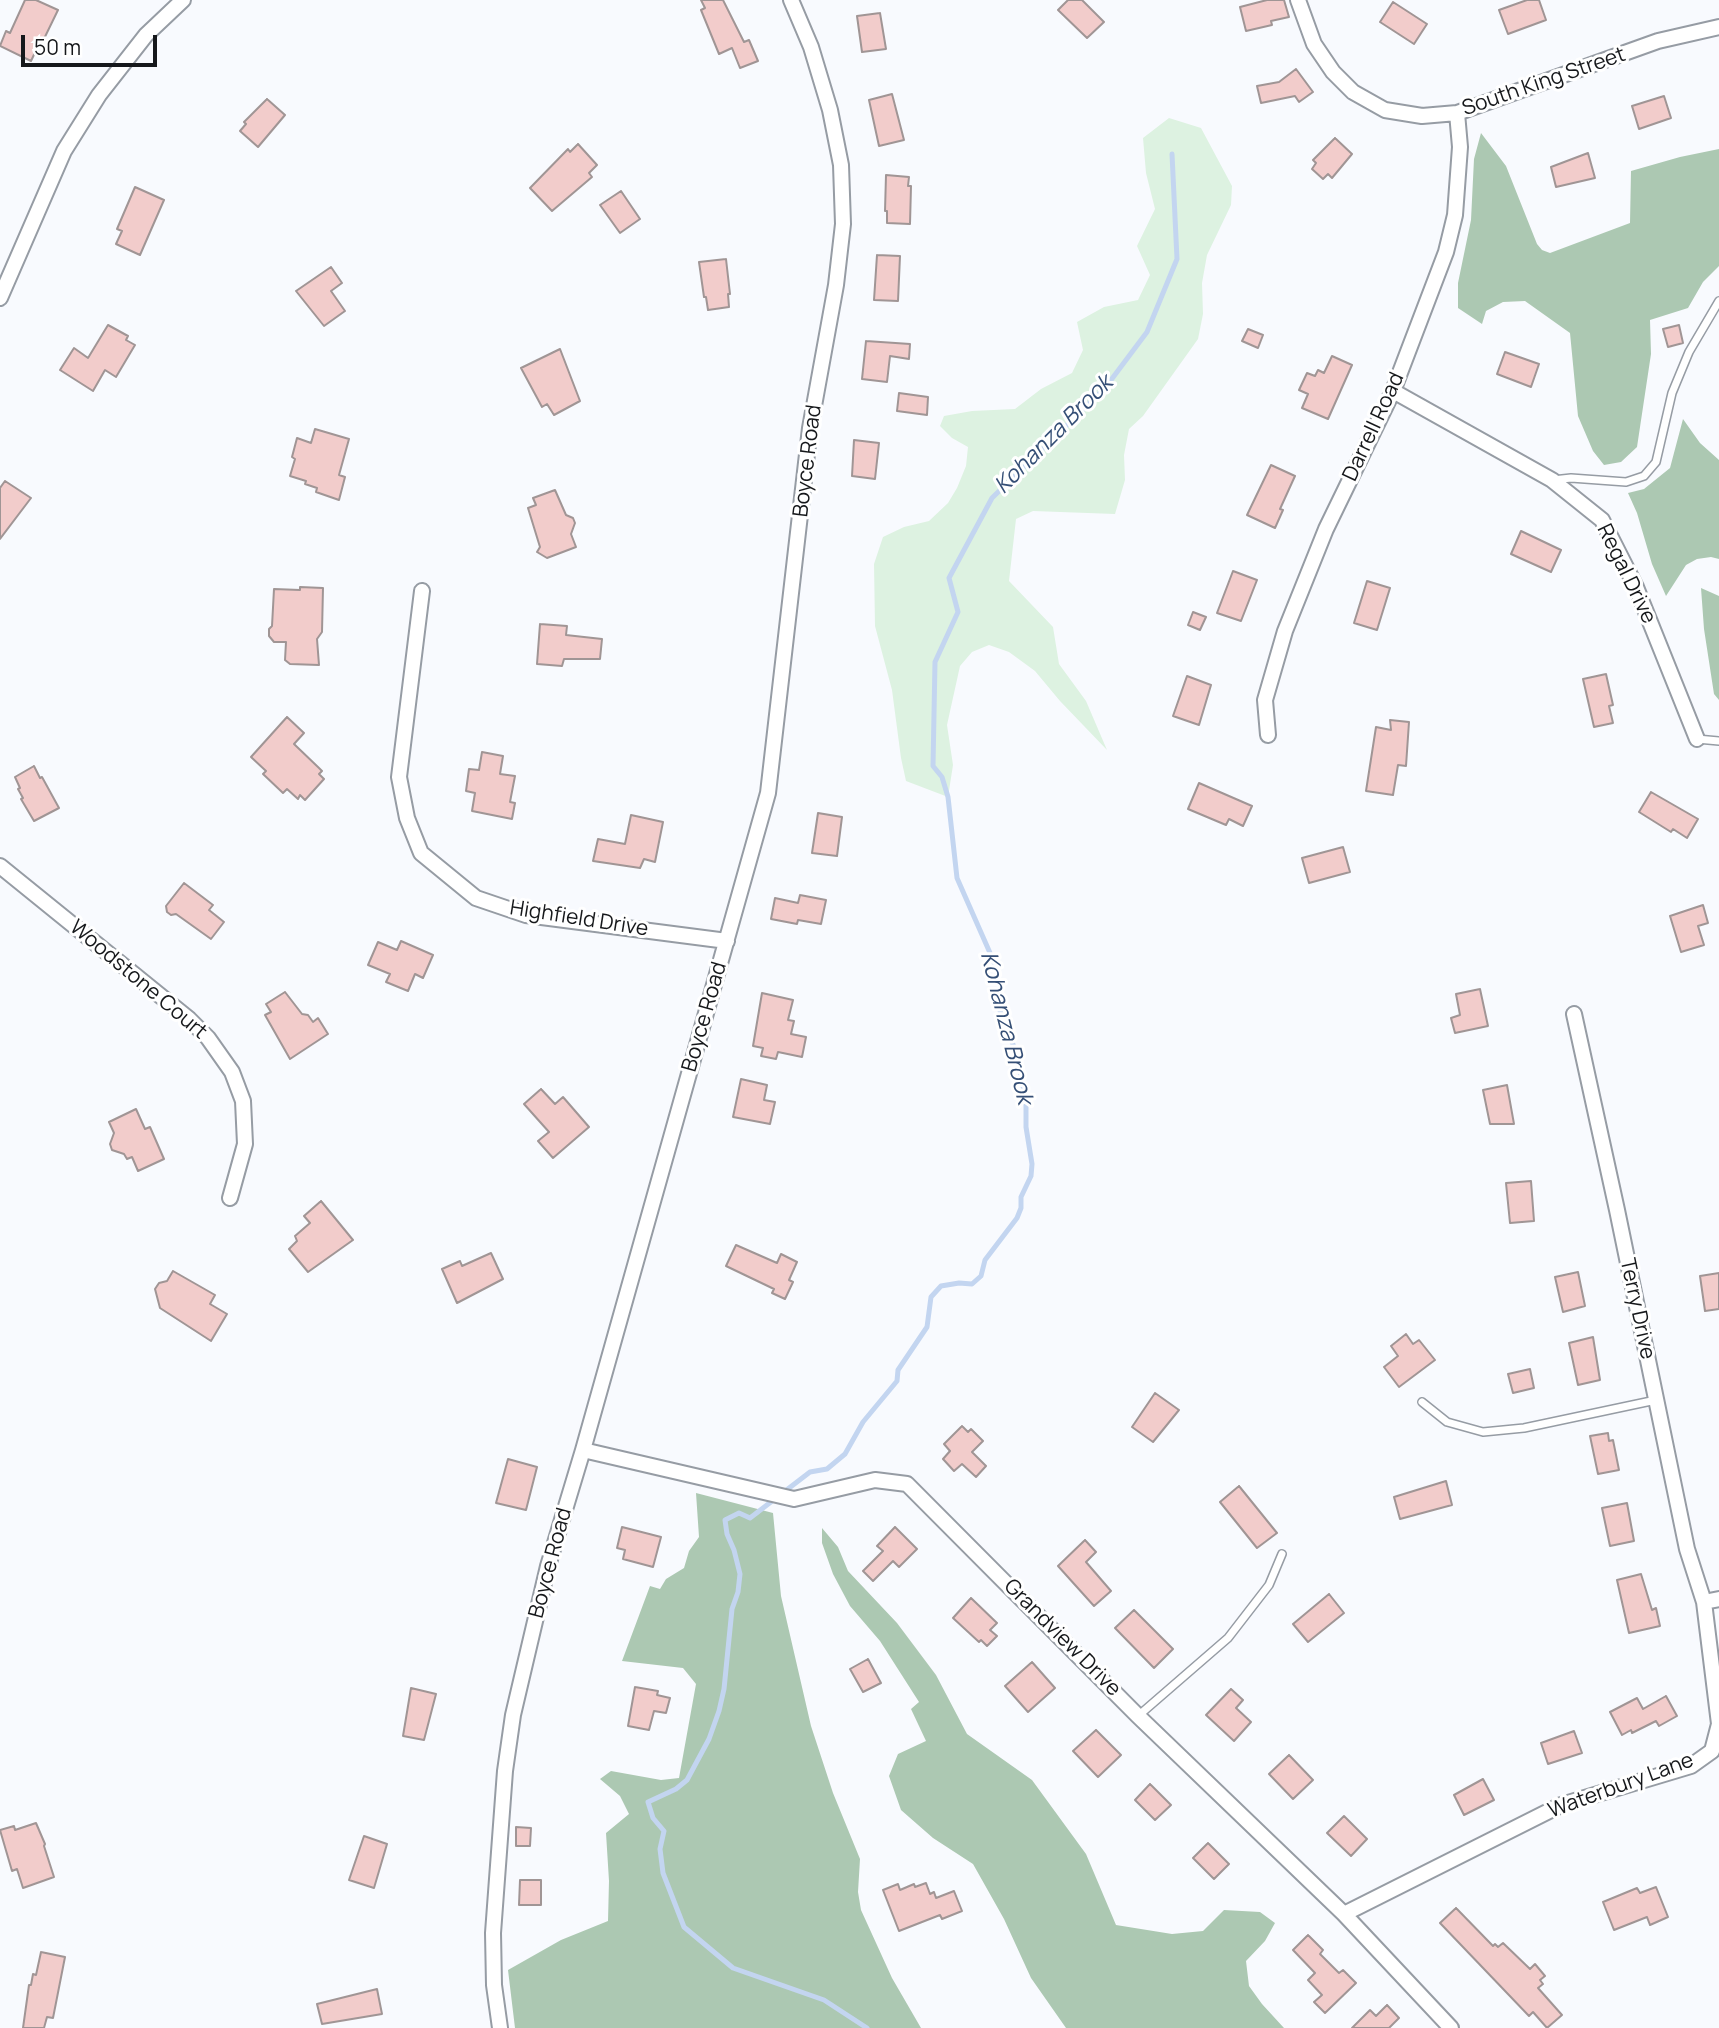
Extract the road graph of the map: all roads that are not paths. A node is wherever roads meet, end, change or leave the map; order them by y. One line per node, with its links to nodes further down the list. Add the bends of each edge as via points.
1 (183, 0): 6 (street, via 138,45 64,151)
2 (791, 0): 15 (street, Boyce Road, via 830,110 841,165 843,224 810,428 768,793)
3 (1298, 0): 5 (street, South King Street, via 1314,44 1353,92 1385,110 1422,116)
4 (1719, 27): 5 (street, South King Street, via 1658,41)
5 (1457, 113): 8 (street, Darrell Road, via 1460,147 1455,215 1446,252)
6 (0, 298)
7 (1719, 301): 9 (lane, via 1689,352 1672,393 1656,462 1644,477 1626,482)
8 (1393, 391): 9 (street, Regal Drive); 11 (street, Darrell Road, via 1326,529 1285,631 1265,700)
9 (1552, 480): 12 (street, Regal Drive, via 1602,520 1636,587)
10 (422, 591): 15 (street, Highfield Drive, via 399,777 421,853 476,898 526,915)
11 (1268, 735)
12 (1697, 739): 13 (lane)
13 (1719, 741)
14 (0, 866): 17 (street, Woodstone Court, via 189,1019 232,1072 243,1101 245,1144)
15 (727, 941): 20 (street, Boyce Road)
16 (1574, 1014): 18 (street, Terry Drive)
17 (230, 1198)
18 (1656, 1400): 19 (lane, via 1524,1428 1483,1432 1447,1422); 23 (street, Terry Drive, via 1687,1549)
19 (1422, 1402)
20 (583, 1450): 24 (street, Grandview Drive, via 794,1499 875,1480 907,1484); 26 (street, Boyce Road, via 548,1566 513,1715 493,1933)
21 (1282, 1554): 24 (lane, via 1269,1585 1228,1639)
22 (1719, 1599): 23 (street)
23 (1704, 1602): 25 (street, Waterbury Lane, via 1719,1724 1712,1751 1691,1766 1561,1805)
24 (1138, 1716): 25 (street, Grandview Drive)
25 (1344, 1914): 27 (street, Grandview Drive)
26 (500, 2028)
27 (1451, 2028)

